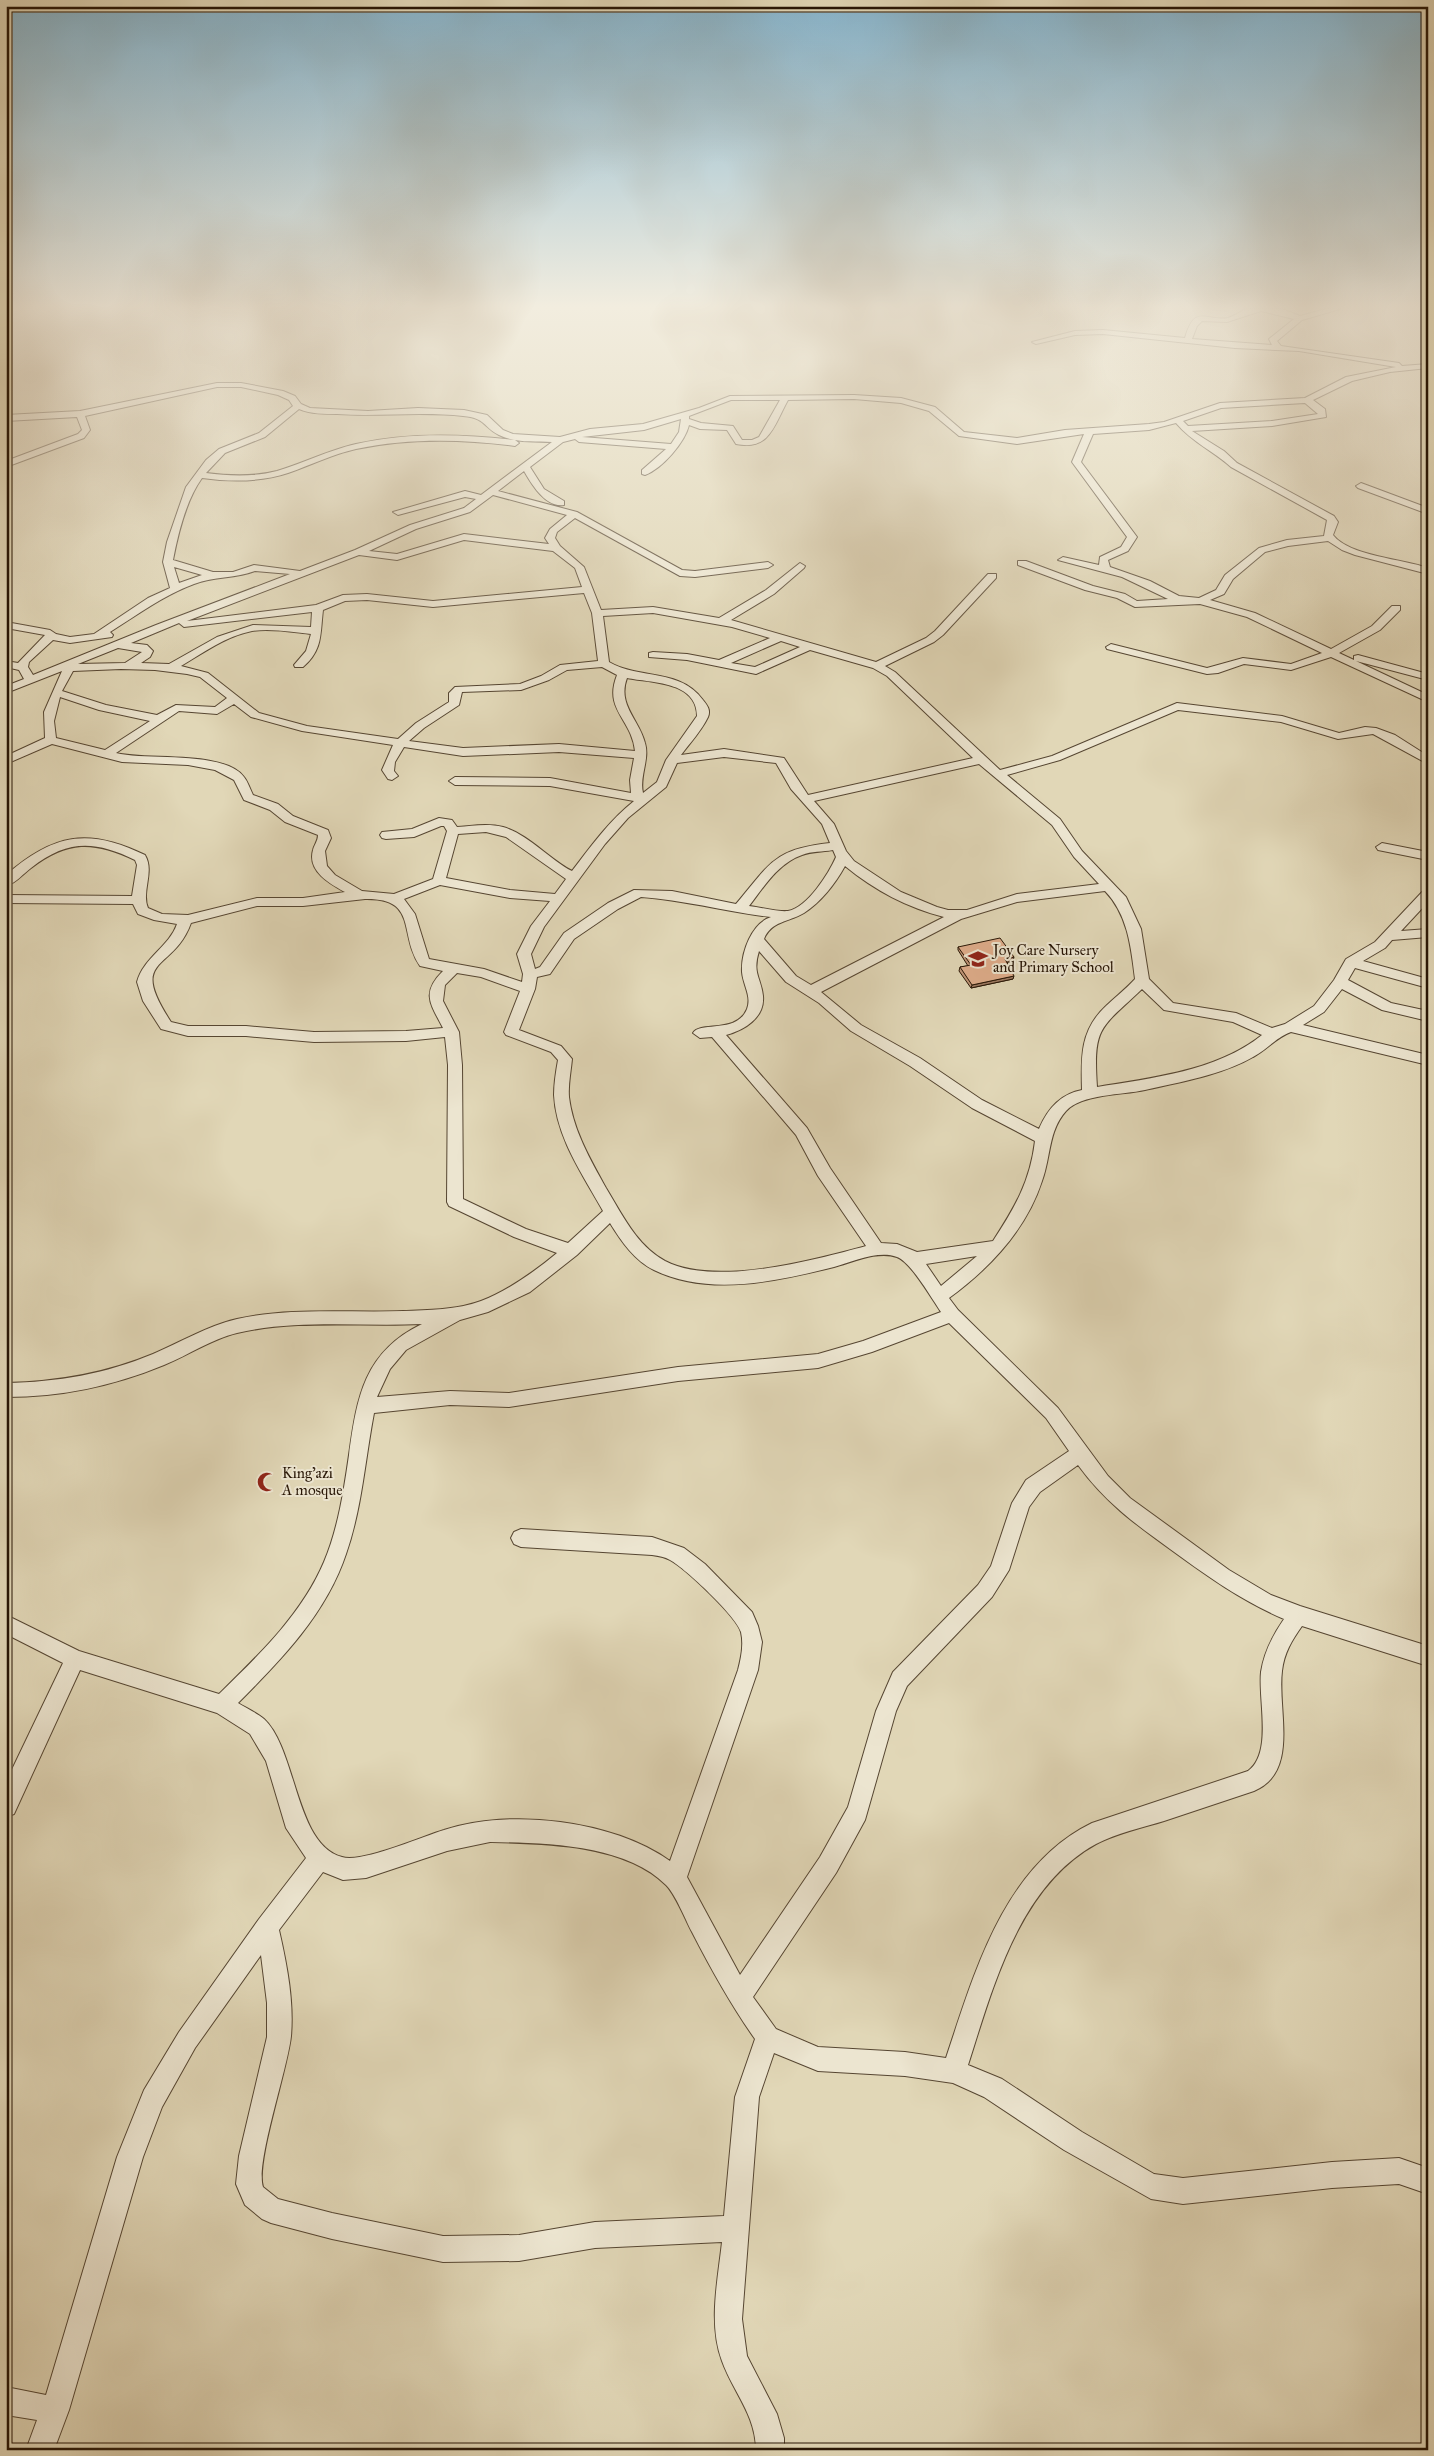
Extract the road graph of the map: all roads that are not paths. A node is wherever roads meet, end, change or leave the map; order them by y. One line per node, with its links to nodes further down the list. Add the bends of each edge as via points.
1 (84, 424): 17 (street, via 86,430 81,436)
2 (276, 424): 20 (street, via 262,435 222,451)
3 (492, 424): 14 (street, via 506,435)
4 (659, 424): 14 (street, via 590,432)
5 (684, 424): 16 (street, via 683,434)
6 (696, 424): 7 (street, via 725,427 733,431 739,442 758,442)
7 (770, 424)
8 (949, 424): 13 (street, via 957,432 1018,441 1065,433)
9 (1163, 424): 13 (street)
10 (1182, 424): 12 (street)
11 (1237, 424): 12 (street)
12 (1186, 428): 26 (street, via 1192,436 1234,464 1331,518)
13 (1089, 433): 34 (street, via 1076,462 1132,537 1126,549 1103,559)
14 (564, 439): 15 (street); 16 (street)
15 (552, 446): 18 (street); 20 (street, via 480,439 382,442 337,451 270,475 224,478)
16 (672, 447): 19 (street)
17 (6, 464)
18 (525, 465): 22 (street); 23 (street, via 546,495)
19 (645, 472)
20 (200, 475): 30 (street, via 188,496)
21 (1361, 486): 24 (street)
22 (488, 495): 23 (street); 25 (street, via 465,494); 28 (street, via 467,510 413,527)
23 (579, 511): 27 (street, via 553,531 550,538); 32 (street, via 680,574)
24 (1428, 511)
25 (398, 512)
26 (1329, 538): 35 (street, via 1352,550); 42 (street, via 1262,550 1229,577 1220,592)
27 (556, 548): 28 (street, via 464,537 397,557); 40 (street, via 579,567)
28 (358, 552): 36 (street)
29 (1063, 560): 34 (street)
30 (168, 562): 37 (street); 39 (street)
31 (1022, 563): 41 (street, via 1121,596 1135,604 1146,606)
32 (768, 565)
33 (800, 566): 46 (street, via 770,592)
34 (1105, 567): 41 (street, via 1148,584 1168,597)
35 (1428, 571)
36 (299, 572): 37 (street, via 254,568 234,575); 48 (street)
37 (213, 575): 39 (street)
38 (992, 576): 64 (street, via 939,633)
39 (175, 588): 51 (street)
40 (587, 590): 43 (street, via 433,604 367,597 343,598); 45 (street)
41 (1186, 600): 42 (street)
42 (1200, 601): 57 (street, via 1250,615)
43 (318, 608): 48 (street); 49 (street)
44 (1396, 608): 57 (street, via 1376,628)
45 (597, 613): 46 (street, via 653,610); 61 (street)
46 (721, 622): 53 (street)
47 (6, 625): 52 (street, via 44,630)
48 (160, 627): 50 (street)
49 (318, 631): 63 (street, via 312,652); 68 (street, via 252,628 232,634)
50 (143, 634): 51 (street); 54 (street)
51 (98, 635): 52 (street, via 70,640)
52 (51, 636): 65 (street, via 31,653)
53 (780, 638): 55 (street); 62 (street)
54 (116, 645): 66 (street, via 147,649 146,655); 67 (street)
55 (810, 646): 62 (street, via 756,670); 64 (street)
56 (1111, 647): 57 (street, via 1172,664 1214,671 1244,662 1296,666)
57 (1331, 653): 59 (street)
58 (653, 655): 62 (street, via 687,657)
59 (1343, 658): 70 (street, via 1376,661); 75 (street)
60 (6, 664): 65 (street)
61 (604, 664): 69 (street); 78 (street, via 564,667 521,687 459,689 455,692 455,703 428,718)
62 (719, 664)
63 (299, 665)
64 (877, 666): 82 (street, via 902,683)
65 (22, 667): 71 (street)
66 (126, 667): 67 (street); 68 (street)
67 (65, 668): 71 (street); 73 (street)
68 (170, 668): 74 (street, via 204,676)
69 (623, 674): 80 (street, via 617,696 621,710 640,743); 81 (street, via 674,681 686,686 704,707 703,716)
70 (1428, 677)
71 (30, 680): 72 (street)
72 (6, 690)
73 (56, 693): 76 (street, via 103,708); 77 (street, via 49,710)
74 (233, 699): 76 (street, via 217,711 180,707); 78 (street, via 266,720 306,730 363,736)
75 (1428, 699)
76 (159, 719): 79 (street)
77 (51, 740): 79 (street); 84 (street)
78 (399, 744): 80 (street, via 463,752 558,748); 86 (street, via 388,767)
79 (107, 754): 99 (street, via 188,761 232,773 239,778 248,797 324,833 318,857 321,869)
80 (642, 755): 88 (street, via 634,787)
81 (672, 760): 88 (street, via 662,784); 89 (street, via 724,753 780,760)
82 (981, 760): 85 (street); 89 (street)
83 (1428, 760): 85 (street, via 1377,732 1338,736 1282,719 1176,706 1056,758)
84 (6, 761)
85 (998, 774): 98 (street, via 1056,822 1078,854)
86 (392, 776)
87 (455, 781): 88 (street, via 550,782)
88 (640, 799): 95 (street)
89 (805, 799): 93 (street, via 831,830)
90 (453, 831): 91 (street, via 444,822 414,833); 95 (street, via 500,830); 96 (street)
91 (386, 835)
92 (1382, 847): 94 (street)
93 (839, 851): 105 (street, via 798,852 790,856); 106 (street, via 829,883); 107 (street, via 871,882 913,902)
94 (1428, 856)
95 (574, 877): 102 (street)
96 (439, 881): 101 (street); 102 (street, via 510,894)
97 (6, 882): 104 (street, via 35,859 60,845 85,842 141,858)
98 (1110, 886): 107 (street, via 1037,895); 114 (street, via 1134,929)
99 (358, 894): 101 (street); 108 (street, via 301,902 256,902)
100 (1428, 894): 110 (street)
101 (396, 898): 113 (street, via 410,916 420,958 425,963)
102 (558, 898): 115 (street, via 538,926 524,954)
103 (6, 899): 104 (street)
104 (138, 900): 108 (street, via 143,911 151,915)
105 (739, 909): 106 (street); 115 (street, via 672,894 632,894 569,936 545,971)
106 (791, 915): 111 (street, via 767,922)
107 (959, 915): 118 (street)
108 (185, 921): 121 (street, via 182,933 155,961 144,983 166,1026 188,1031 246,1031 314,1037)
109 (1428, 933): 110 (street)
110 (1387, 936): 112 (street, via 1380,945)
111 (757, 940): 118 (street, via 791,979); 123 (street, via 749,971 756,999 753,1010 743,1024)
112 (1351, 962): 116 (street); 117 (street)
113 (455, 967): 115 (street); 121 (street, via 439,983 436,992 436,1001)
114 (1142, 980): 124 (street, via 1169,1007 1236,1018); 126 (street, via 1098,1022 1093,1031 1089,1058)
115 (529, 982): 128 (street, via 510,1032 556,1049 566,1059 562,1096 567,1124 587,1169)
116 (1340, 982): 119 (street, via 1387,1007); 120 (street, via 1319,1009)
117 (1428, 984)
118 (811, 991): 127 (street, via 856,1028 915,1062 976,1104)
119 (1428, 1016)
120 (1290, 1027): 124 (street); 125 (street)
121 (452, 1032): 131 (street, via 455,1202 520,1233)
122 (700, 1033): 123 (street)
123 (717, 1034): 130 (street, via 802,1132 824,1172)
124 (1272, 1034): 126 (street, via 1249,1053 1215,1067 1144,1085)
125 (1428, 1060)
126 (1090, 1093): 127 (street, via 1062,1105 1051,1119)
127 (1043, 1138): 129 (street, via 1034,1183)
128 (612, 1212): 130 (street, via 638,1249 660,1266 679,1274 756,1276 793,1271); 131 (street)
129 (998, 1246): 132 (street); 133 (street, via 967,1276)
130 (877, 1248): 132 (street, via 890,1248)
131 (571, 1250): 134 (street, via 516,1292)
132 (914, 1259): 133 (street)
133 (938, 1297): 135 (street)
134 (461, 1313): 136 (street, via 277,1320 236,1326 120,1375 48,1391); 137 (street, via 407,1341 394,1352 378,1373)
135 (952, 1315): 137 (street, via 818,1361 678,1374 509,1400 421,1400); 138 (street, via 1052,1413)
136 (6, 1390)
137 (365, 1406): 144 (street, via 356,1473 332,1566 311,1607 274,1654)
138 (1081, 1452): 140 (street, via 1101,1482 1123,1504 1222,1576 1264,1601); 149 (street, via 1033,1486 1021,1503 999,1570 985,1591 900,1679 886,1711 857,1812 828,1865)
139 (521, 1538): 147 (street, via 652,1546 673,1551 694,1566 742,1615 751,1633 752,1647 746,1673 717,1766)
140 (1298, 1615): 142 (street); 151 (street, via 1274,1657 1270,1681 1272,1737 1269,1763 1264,1773 1254,1780 1114,1825 1076,1843 1048,1867 1019,1909 990,1964)
141 (6, 1624): 143 (street)
142 (1428, 1656)
143 (75, 1659): 144 (street); 145 (street)
144 (222, 1705): 146 (street, via 257,1727 275,1756 294,1820)
145 (6, 1806)
146 (319, 1859): 147 (street, via 343,1869 366,1867 446,1840 490,1831 549,1832 627,1849 647,1858); 148 (street)
147 (675, 1878): 149 (street)
148 (267, 1927): 153 (street, via 276,1969 278,2037 249,2184 254,2196 270,2210 425,2245 474,2250 519,2248 595,2235); 155 (street, via 187,2040 153,2099 130,2157)
149 (739, 1997): 150 (street)
150 (768, 2037): 151 (street, via 818,2059 905,2064); 153 (street, via 747,2097)
151 (954, 2071): 152 (street, via 993,2088 1073,2141 1151,2186 1183,2191 1399,2171)
152 (1428, 2181)
153 (735, 2228): 157 (street, via 729,2331 735,2359 762,2411)
154 (6, 2401): 155 (street)
155 (55, 2410): 156 (street)
156 (40, 2450)
157 (770, 2450)

